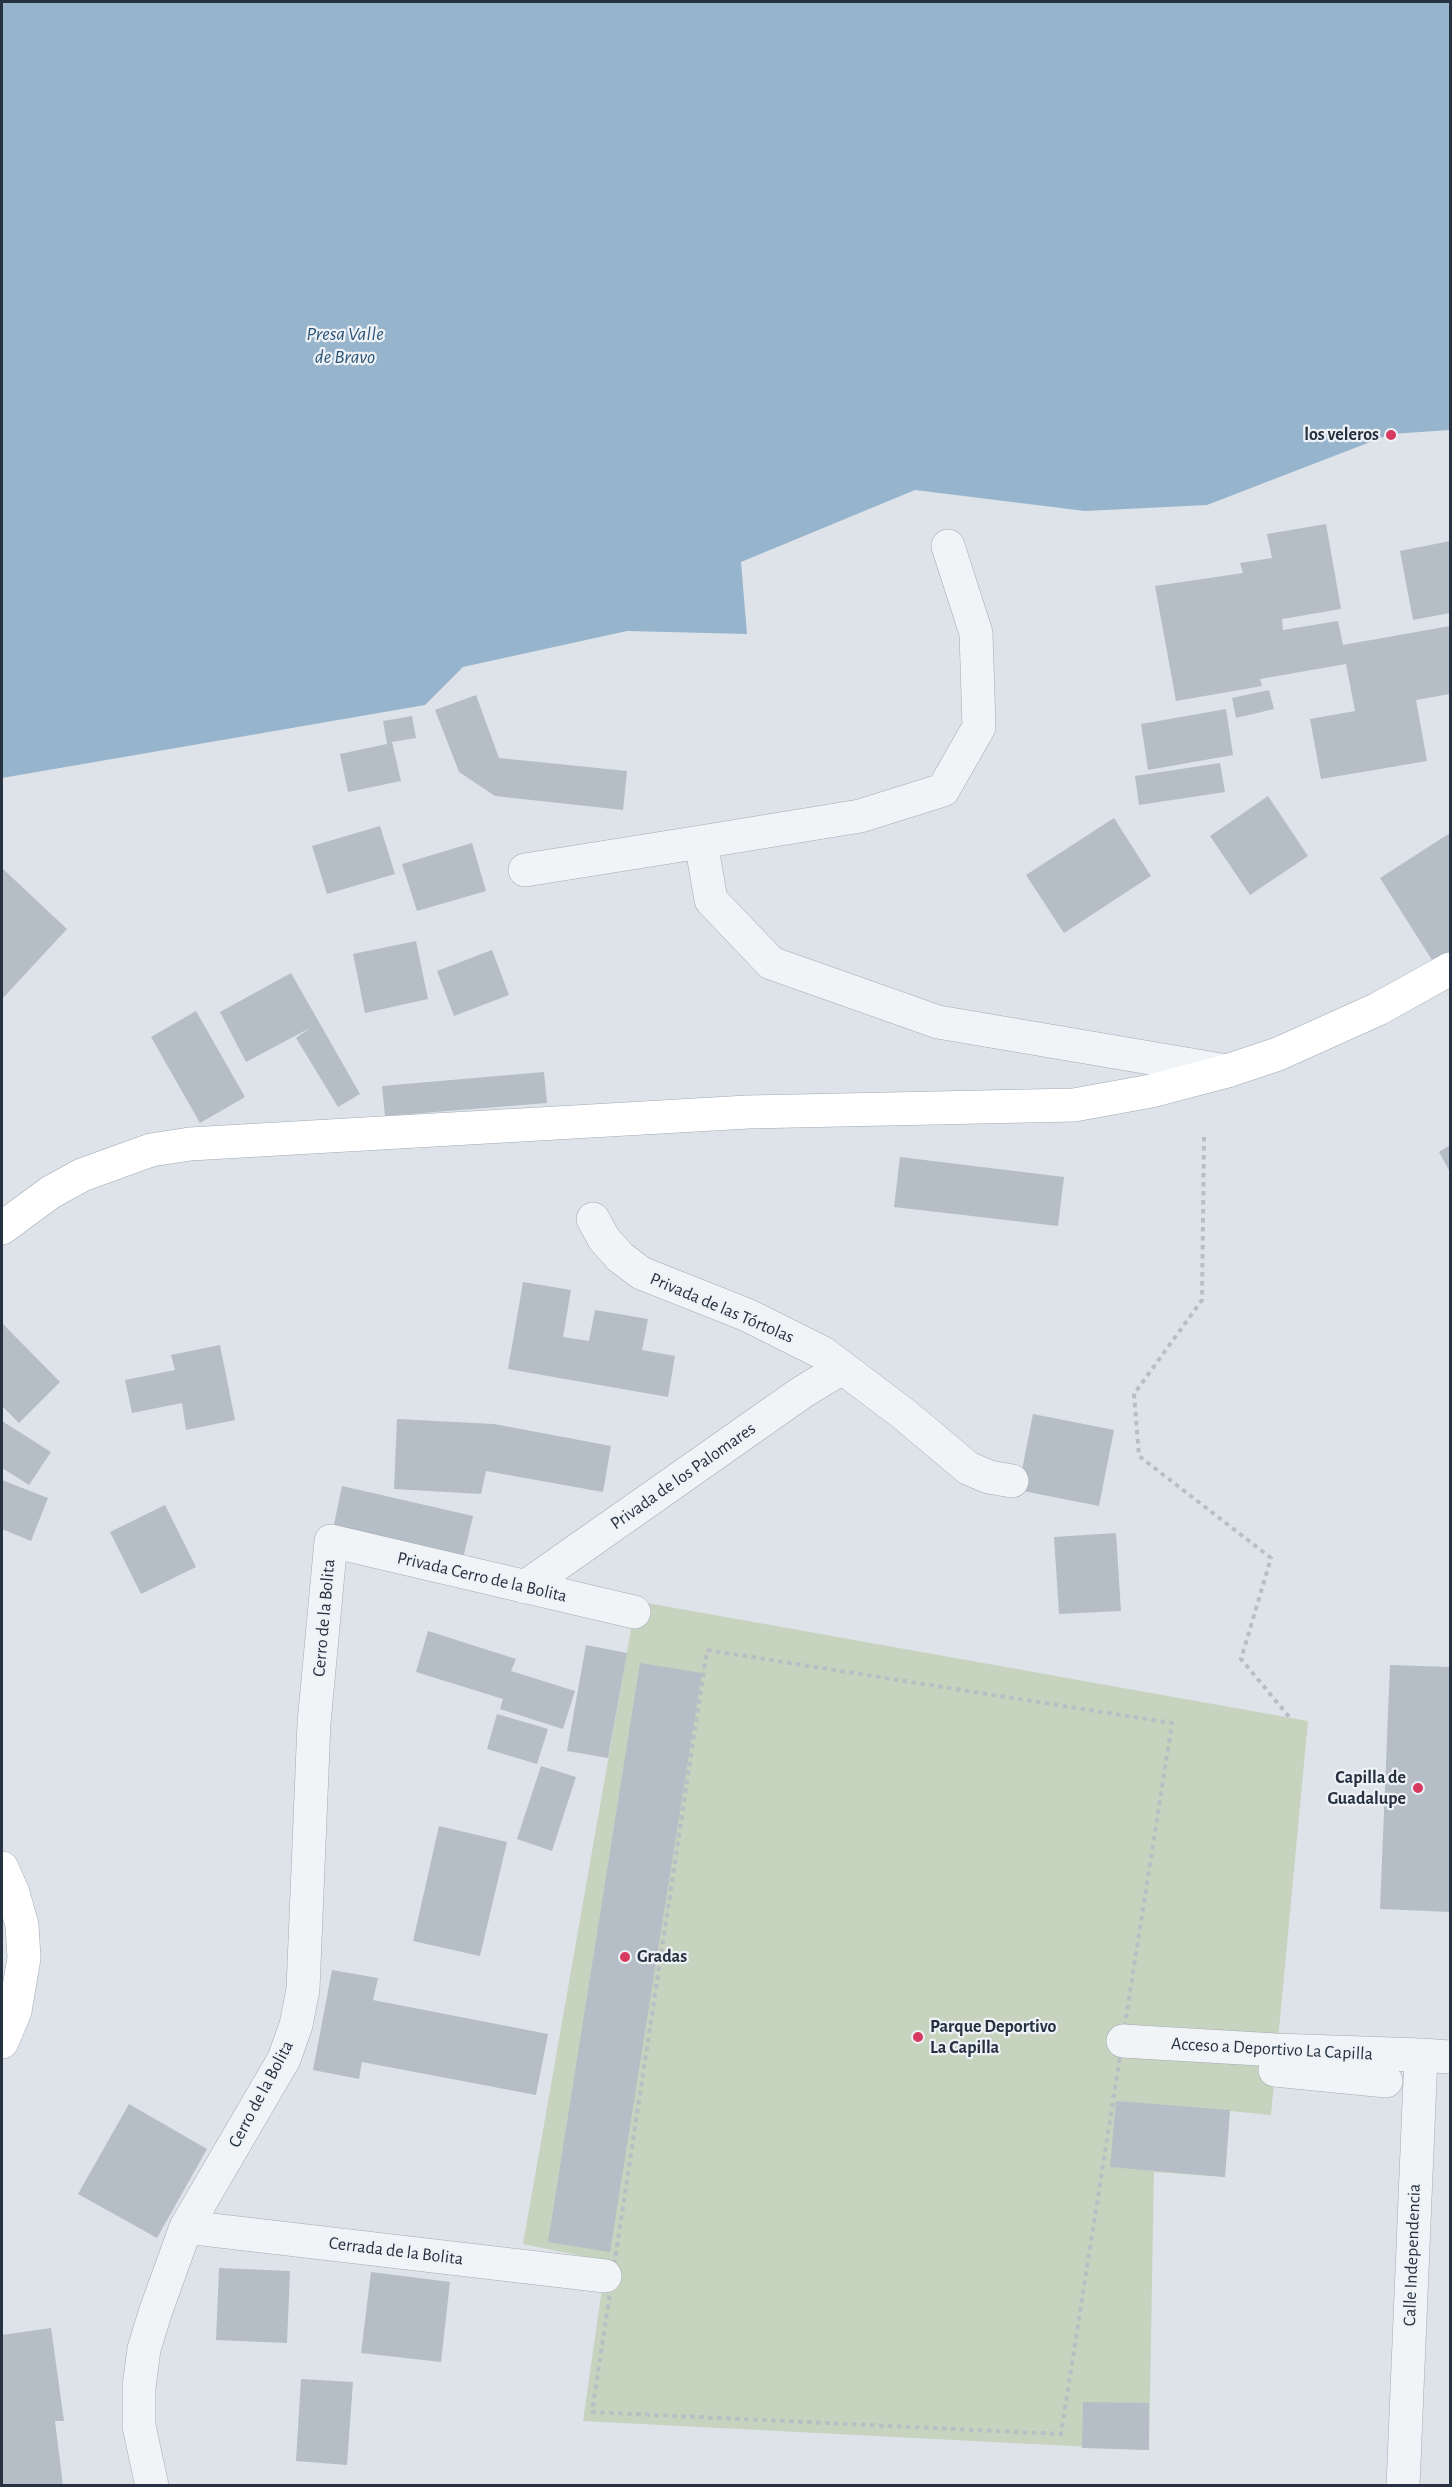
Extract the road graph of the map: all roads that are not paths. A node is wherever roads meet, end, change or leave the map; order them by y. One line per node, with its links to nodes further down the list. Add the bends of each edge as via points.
1 (948, 546): 2 (street, via 976,633 979,728 943,789 860,816)
2 (701, 842): 3 (street); 5 (street, via 711,900 771,963 938,1022)
3 (525, 870)
4 (1450, 969): 5 (main road, via 1329,1033)
5 (1227, 1071): 7 (main road, via 1152,1091 1074,1105 748,1112 190,1144 151,1150 82,1175)
6 (593, 1218): 8 (street, Privada de las Tórtolas, via 604,1239 641,1273 747,1315 823,1353)
7 (2, 1228)
8 (842, 1368): 9 (street, Privada de las Tórtolas, via 968,1468); 11 (street, Privada de los Palomares)
9 (1012, 1481)
10 (331, 1541): 11 (street, Privada Cerro de la Bolita); 17 (street, Cerro de la Bolita, via 314,1723 303,1989 296,2025 268,2090)
11 (525, 1587): 12 (street, Privada Cerro de la Bolita)
12 (634, 1612)
13 (2, 1868): 14 (main road, via 22,1925 24,1958 15,2011)
14 (2, 2042)
15 (1436, 2056): 16 (street, Acceso a Deportivo La Capilla, via 1122,2050); 20 (street, Calle Independencia)
16 (1386, 2081)
17 (186, 2227): 18 (street, Cerrada de la Bolita); 19 (street, Cerro de la Bolita, via 147,2340 139,2387 139,2426)
18 (605, 2276)
19 (152, 2486)
20 (1403, 2486)

